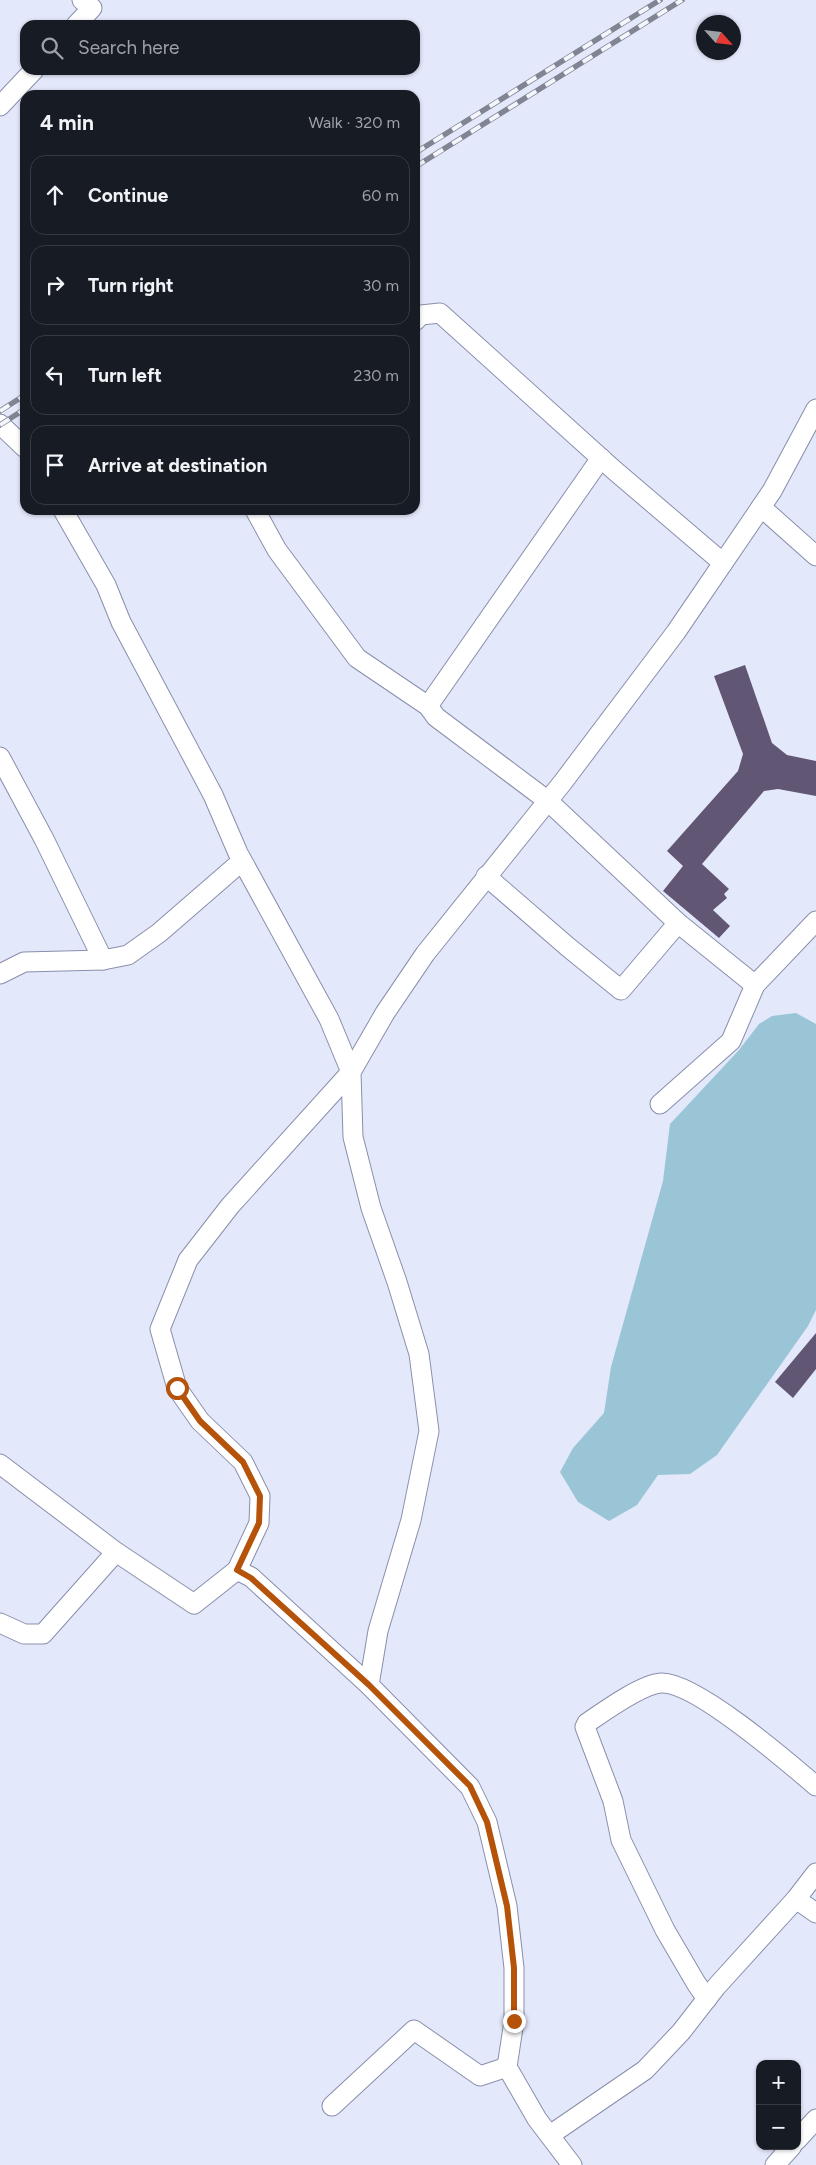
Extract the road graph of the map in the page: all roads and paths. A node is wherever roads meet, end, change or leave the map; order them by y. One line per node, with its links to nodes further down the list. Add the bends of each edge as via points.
1 (82, 0): 2 (street, via 92,8)
2 (81, 20)
3 (29, 75): 4 (street)
4 (0, 106)
5 (420, 316): 9 (street, via 440,312)
6 (816, 408): 10 (street)
7 (0, 424): 8 (street)
8 (20, 443)
9 (601, 458): 14 (street); 15 (street)
10 (761, 507): 13 (street); 14 (street)
11 (66, 515): 18 (street, via 106,585 121,622 212,794)
12 (258, 515): 15 (street, via 278,550 357,658)
13 (816, 556)
14 (723, 563): 17 (street, via 676,632)
15 (428, 706): 17 (street, via 436,717)
16 (0, 756): 22 (street)
17 (548, 800): 19 (street); 21 (street)
18 (242, 861): 22 (street, via 159,934 128,955); 25 (street, via 329,1019)
19 (486, 876): 21 (street, via 621,990); 25 (street, via 420,961)
20 (816, 921): 24 (street)
21 (678, 922): 24 (street)
22 (103, 960): 23 (street, via 24,962)
23 (0, 974)
24 (755, 985): 26 (street, via 732,1041)
25 (351, 1072): 29 (street, via 230,1206 188,1260 160,1329 177,1388 200,1421 243,1462 260,1496 259,1523); 31 (street, via 353,1137 371,1208 419,1354 429,1431 411,1520 378,1632)
26 (660, 1104)
27 (0, 1464): 28 (street)
28 (116, 1552): 29 (street, via 194,1604); 30 (street, via 43,1634 24,1634)
29 (237, 1570): 31 (street, via 251,1578)
30 (0, 1623)
31 (369, 1685): 37 (street, via 470,1786 487,1822 507,1906 514,1968 514,2021)
32 (816, 1786): 36 (street, via 776,1752 695,1695 670,1683 658,1683 635,1694 605,1710 585,1727 613,1801 621,1840 669,1937)
33 (816, 1873): 34 (street)
34 (796, 1899): 35 (street); 36 (street)
35 (816, 1913)
36 (707, 1999): 40 (street, via 645,2070)
37 (507, 2067): 38 (street, via 480,2076 414,2030); 40 (street)
38 (332, 2106)
39 (816, 2120): 41 (street)
40 (550, 2135): 43 (street)
41 (801, 2136)
42 (788, 2150): 44 (street)
43 (572, 2165)
44 (775, 2165)

